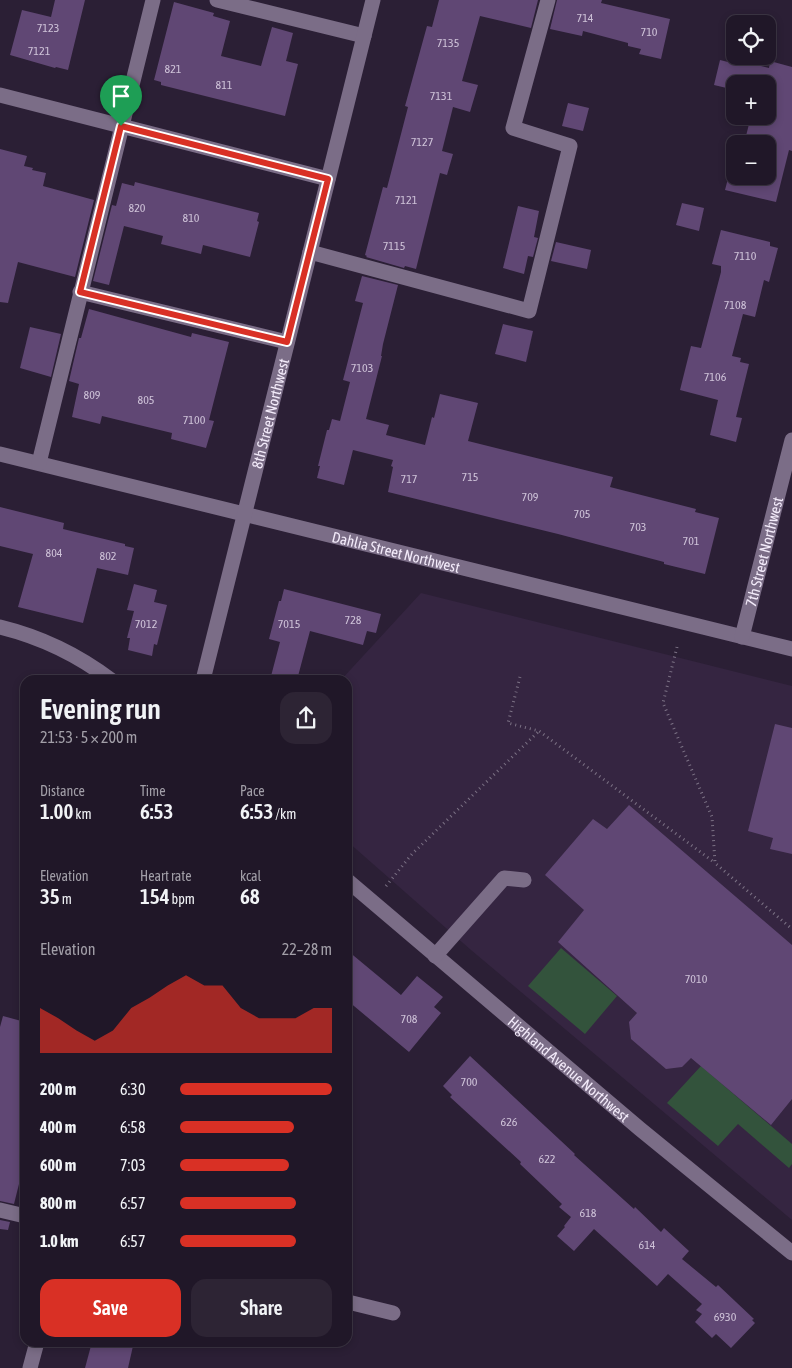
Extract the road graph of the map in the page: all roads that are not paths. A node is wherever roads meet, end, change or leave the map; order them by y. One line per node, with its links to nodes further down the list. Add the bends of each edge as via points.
1 (152, 0): 7 (street)
2 (217, 0): 5 (street)
3 (373, 0): 5 (street, 8th Street Northwest)
4 (548, 0): 9 (street, via 513,128 570,146 529,311)
5 (364, 36): 8 (street, 8th Street Northwest)
6 (0, 96): 7 (street)
7 (121, 126): 8 (street); 10 (street)
8 (328, 179): 9 (street, 8th Street Northwest)
9 (310, 252): 11 (street, 8th Street Northwest)
10 (80, 292): 11 (street); 14 (street)
11 (287, 342): 15 (street, 8th Street Northwest)
12 (792, 440): 17 (street, 7th Street Northwest)
13 (0, 454): 14 (street, Dahlia Street Northwest)
14 (39, 463): 15 (street, Dahlia Street Northwest)
15 (244, 514): 17 (street, Dahlia Street Northwest); 20 (street, 8th Street Northwest)
16 (0, 627): 19 (street, via 63,650)
17 (742, 637): 18 (street, Dahlia Street Northwest)
18 (792, 649)
19 (104, 675)
20 (204, 675)
21 (524, 880): 23 (street, via 504,878)
22 (352, 884): 23 (street, Highland Avenue Northwest)
23 (435, 956): 26 (street, Highland Avenue Northwest)
24 (0, 1210): 25 (street)
25 (20, 1215)
26 (792, 1253)
27 (352, 1303): 28 (street)
28 (393, 1313)
29 (36, 1347): 30 (street)
30 (30, 1368)

